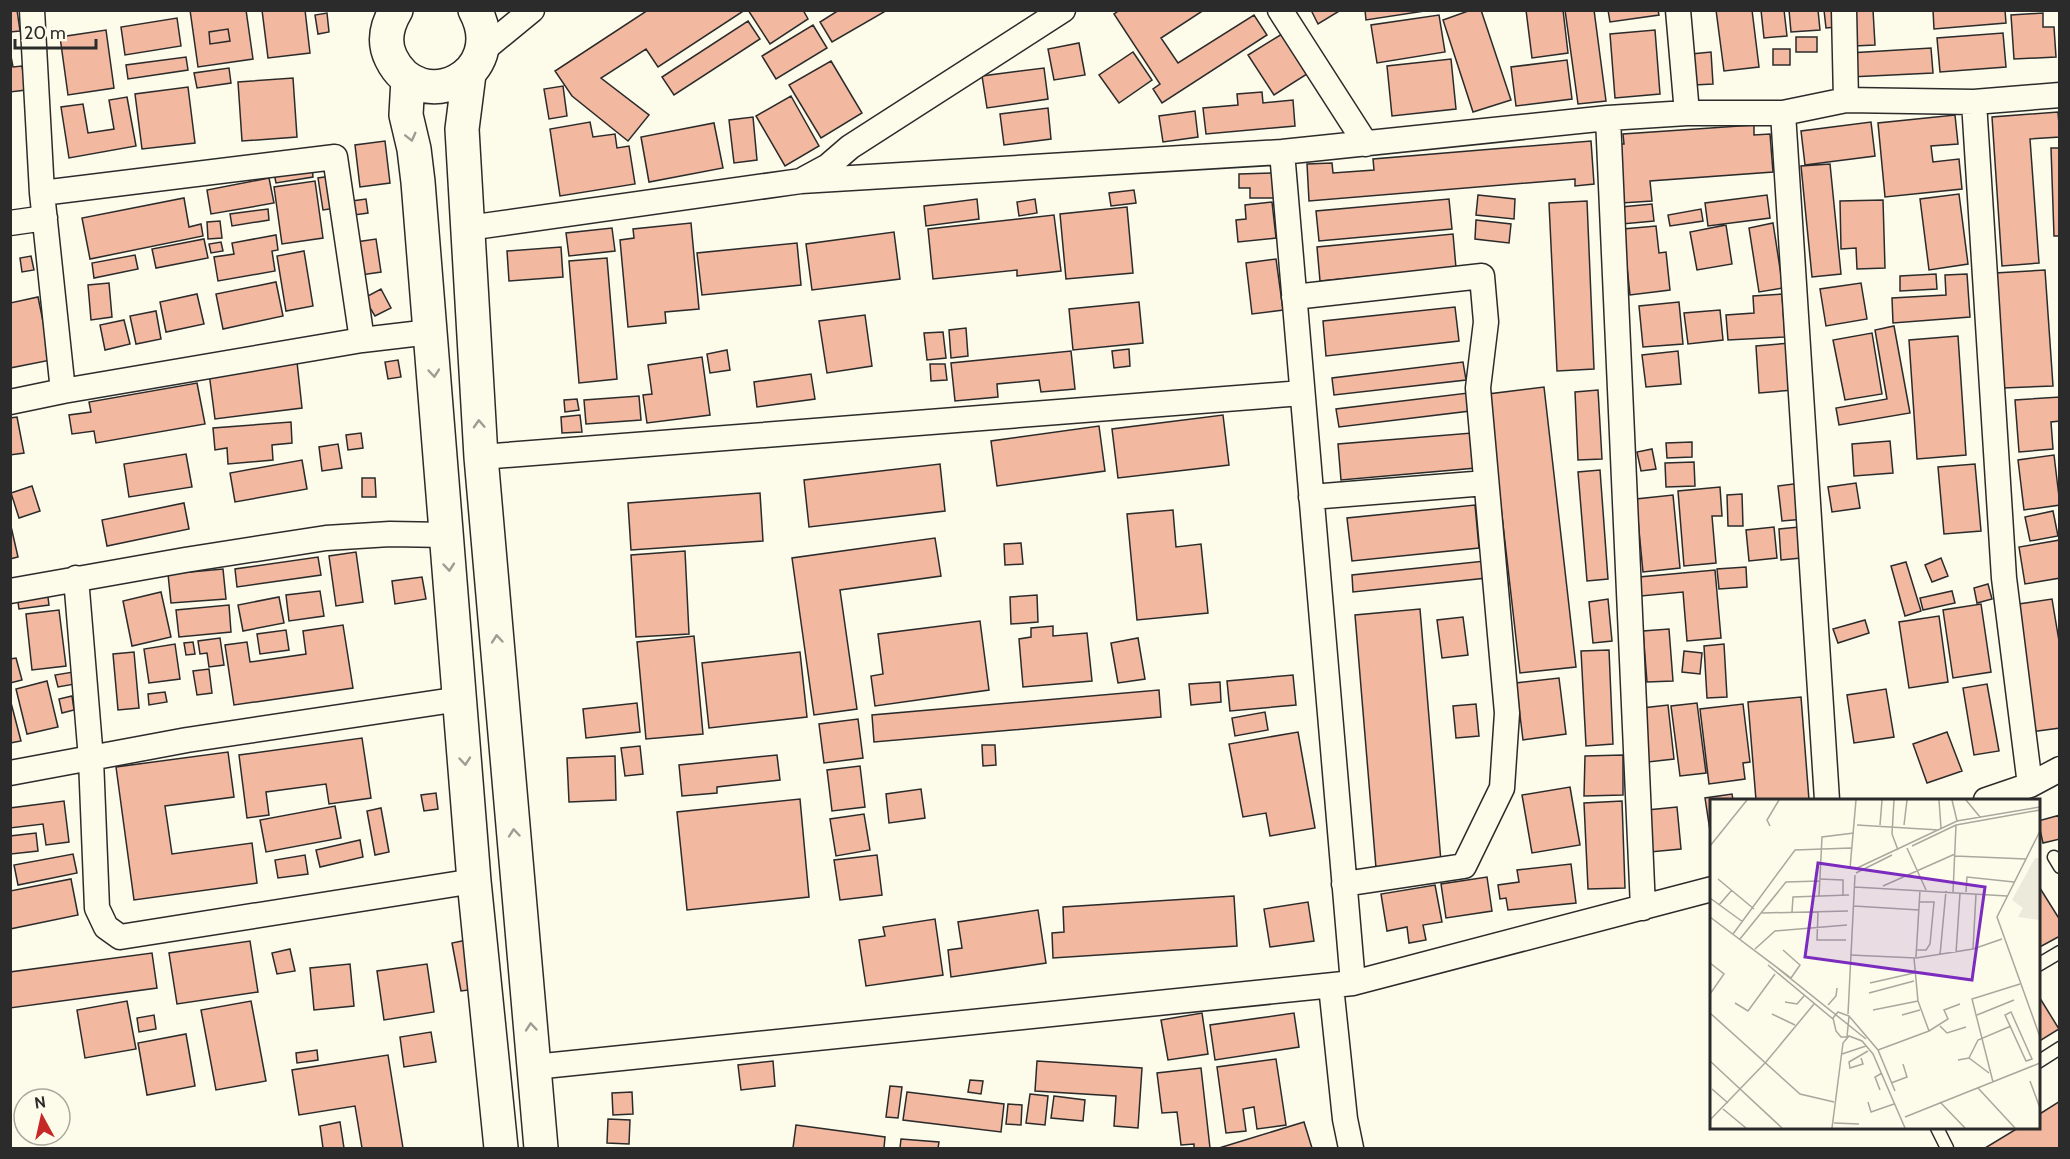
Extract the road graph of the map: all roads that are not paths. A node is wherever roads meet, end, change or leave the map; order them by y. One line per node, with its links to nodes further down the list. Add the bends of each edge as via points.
1 (32, 10): 20 (street)
2 (396, 10): 10 (highway, via 386,36 388,52 396,68)
3 (475, 10): 9 (highway, via 484,37)
4 (532, 10): 9 (street)
5 (1063, 10): 19 (street)
6 (1280, 10): 17 (street)
7 (1678, 10): 14 (street)
8 (1844, 10): 12 (street)
9 (475, 63): 10 (highway, via 455,82 440,87 423,86); 23 (highway, via 462,129)
10 (408, 79): 25 (highway, one-way to 25, via 406,115 414,149)
11 (2060, 95): 13 (street)
12 (1846, 100): 13 (street); 15 (street)
13 (1974, 102): 40 (street, via 2004,578)
14 (1687, 113): 15 (street); 16 (street)
15 (1783, 113): 41 (street)
16 (1608, 118): 17 (street); 46 (street)
17 (1366, 144): 18 (street)
18 (1282, 152): 19 (street); 24 (street)
19 (801, 181): 23 (street)
20 (42, 193): 21 (street); 26 (street, via 335,157)
21 (45, 218): 22 (street); 27 (street)
22 (10, 223)
23 (468, 228): 30 (highway, one-way to 23)
24 (1294, 297): 28 (street); 31 (street, via 1482,276 1486,322 1478,388)
25 (430, 332): 26 (street); 33 (highway, one-way to 33)
26 (362, 340): 27 (street)
27 (63, 391): 29 (street)
28 (1302, 393): 30 (street); 32 (street)
29 (10, 402)
30 (481, 457): 52 (highway, one-way to 30)
31 (1486, 483): 32 (street); 44 (street, via 1507,712 1502,788 1464,866)
32 (1311, 497): 44 (street)
33 (447, 535): 34 (street, via 326,538); 36 (highway, one-way to 36)
34 (76, 578): 35 (street); 37 (street)
35 (10, 591)
36 (460, 699): 37 (street, via 188,740); 43 (highway, one-way to 43)
37 (91, 759): 39 (street); 43 (street, via 97,908 106,927 120,937)
38 (2060, 769): 40 (street)
39 (10, 773)
40 (2030, 785): 42 (street)
41 (1827, 799)
42 (1992, 799)
43 (474, 881): 54 (highway)
44 (1344, 884): 49 (street)
45 (1710, 890): 46 (street)
46 (1642, 908): 49 (street)
47 (2060, 952): 48 (lane)
48 (2040, 963)
49 (1342, 984): 52 (street); 56 (street, via 1345,1119)
50 (2060, 1048): 51 (lane)
51 (2040, 1061)
52 (534, 1067): 55 (highway)
53 (1937, 1129): 57 (lane)
54 (501, 1149)
55 (541, 1149)
56 (1352, 1149)
57 (1947, 1149)

